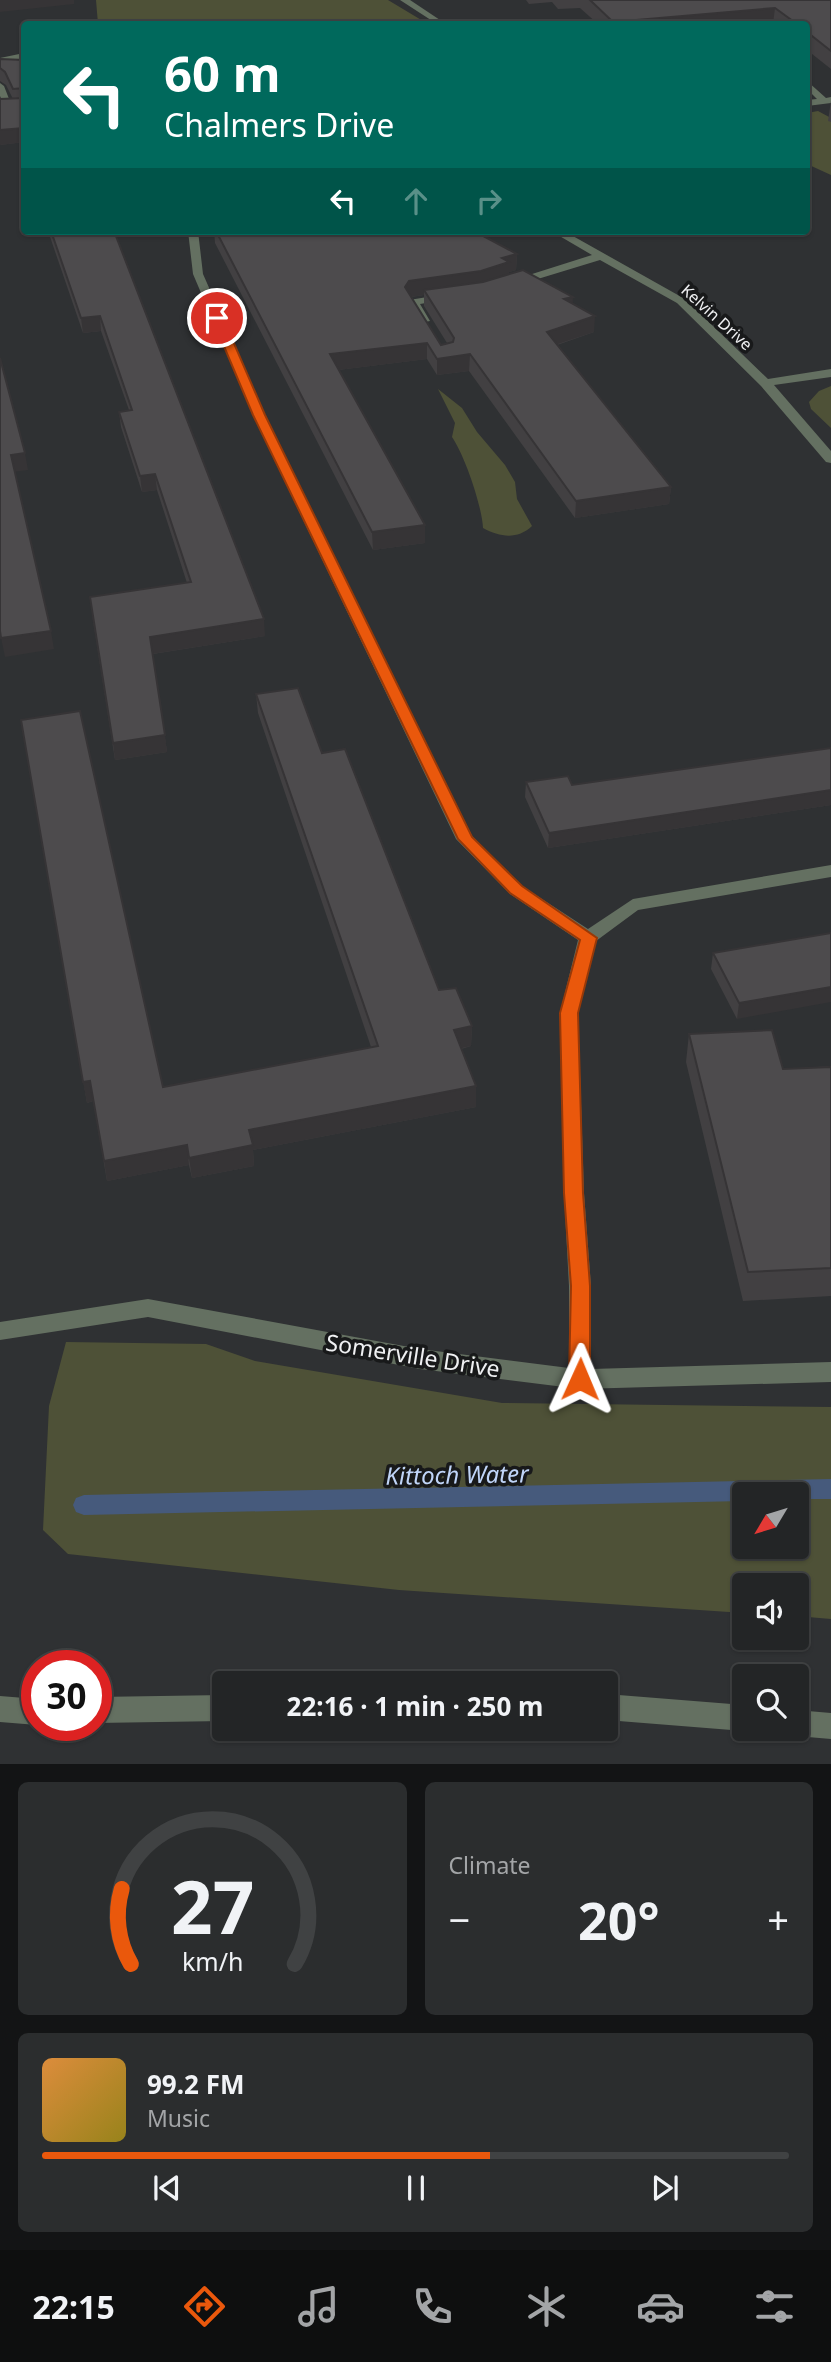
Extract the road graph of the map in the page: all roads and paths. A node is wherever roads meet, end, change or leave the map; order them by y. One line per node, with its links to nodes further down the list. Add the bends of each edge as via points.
1 (404, 0): 2 (street)
2 (437, 21)
3 (21, 57): 4 (street)
4 (0, 61)
5 (0, 86): 9 (street)
6 (810, 87): 7 (street)
7 (828, 101): 8 (street)
8 (810, 103)
9 (5, 108)
10 (193, 235): 20 (street, via 198,274 259,415 465,839 516,890)
11 (563, 235): 12 (street, Kelvin Drive)
12 (601, 256): 13 (street); 17 (street, Kelvin Drive, via 681,301)
13 (505, 285)
14 (459, 296): 15 (street, via 413,302)
15 (433, 334)
16 (831, 373): 17 (street)
17 (765, 383): 18 (street, Kelvin Drive)
18 (831, 459)
19 (831, 872): 20 (street, via 633,905)
20 (588, 938): 23 (street, via 569,1013)
21 (0, 1331): 23 (street, Somerville Drive, via 148,1308 420,1359)
22 (831, 1372): 23 (street, Somerville Drive)
23 (580, 1379)
24 (212, 1708): 27 (street)
25 (618, 1708): 29 (street)
26 (0, 1709): 28 (street)
27 (112, 1710)
28 (21, 1711)
29 (732, 1717)
30 (809, 1724): 31 (street)
31 (831, 1726)

